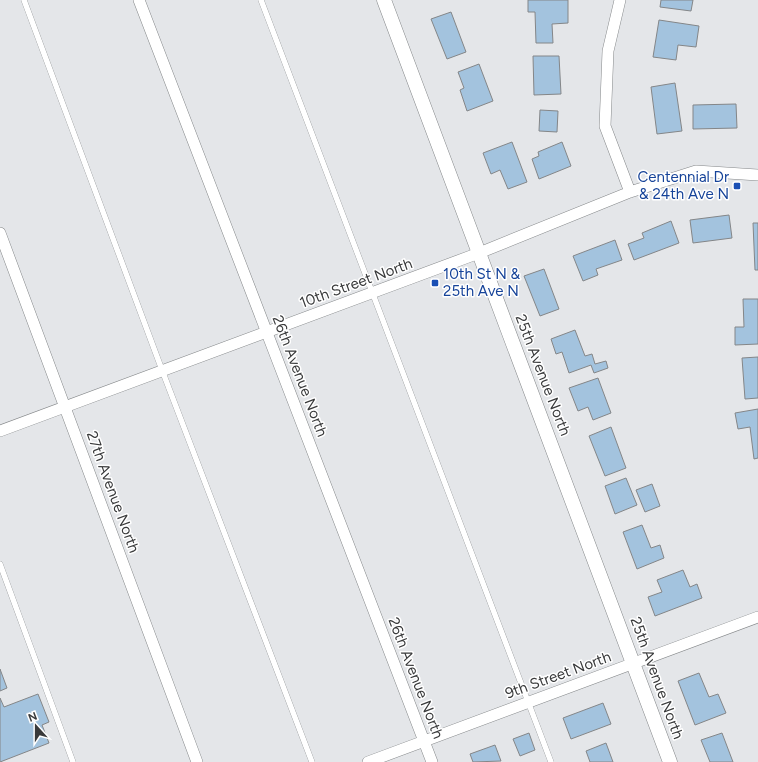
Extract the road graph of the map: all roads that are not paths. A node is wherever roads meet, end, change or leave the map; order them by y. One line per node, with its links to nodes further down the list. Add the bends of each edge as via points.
1 (24, 0): 12 (lane)
2 (139, 0): 11 (street, 26th Avenue North)
3 (261, 0): 10 (lane)
4 (384, 0): 9 (street, 25th Avenue North)
5 (620, 0): 7 (street, via 608,51 605,126)
6 (758, 175): 7 (street, 10th Street North, via 696,171)
7 (630, 192): 9 (street, 10th Street North)
8 (0, 233): 13 (street, 27th Avenue North)
9 (479, 253): 10 (street, 10th Street North); 17 (street, 25th Avenue North)
10 (372, 292): 11 (street, 10th Street North); 18 (lane)
11 (267, 332): 12 (street, 10th Street North); 19 (street, 26th Avenue North)
12 (162, 370): 13 (street, 10th Street North); 22 (lane)
13 (65, 407): 14 (street, 10th Street North); 21 (street, 27th Avenue North)
14 (0, 431)
15 (0, 564): 20 (lane)
16 (758, 617): 17 (street, 9th Street North)
17 (634, 663): 18 (street, 9th Street North); 26 (street, 25th Avenue North)
18 (528, 702): 19 (street, 9th Street North); 25 (lane)
19 (425, 741): 23 (street, 9th Street North); 24 (street, 26th Avenue North)
20 (73, 762)
21 (197, 762)
22 (312, 762)
23 (368, 762)
24 (432, 762)
25 (551, 762)
26 (670, 762)

